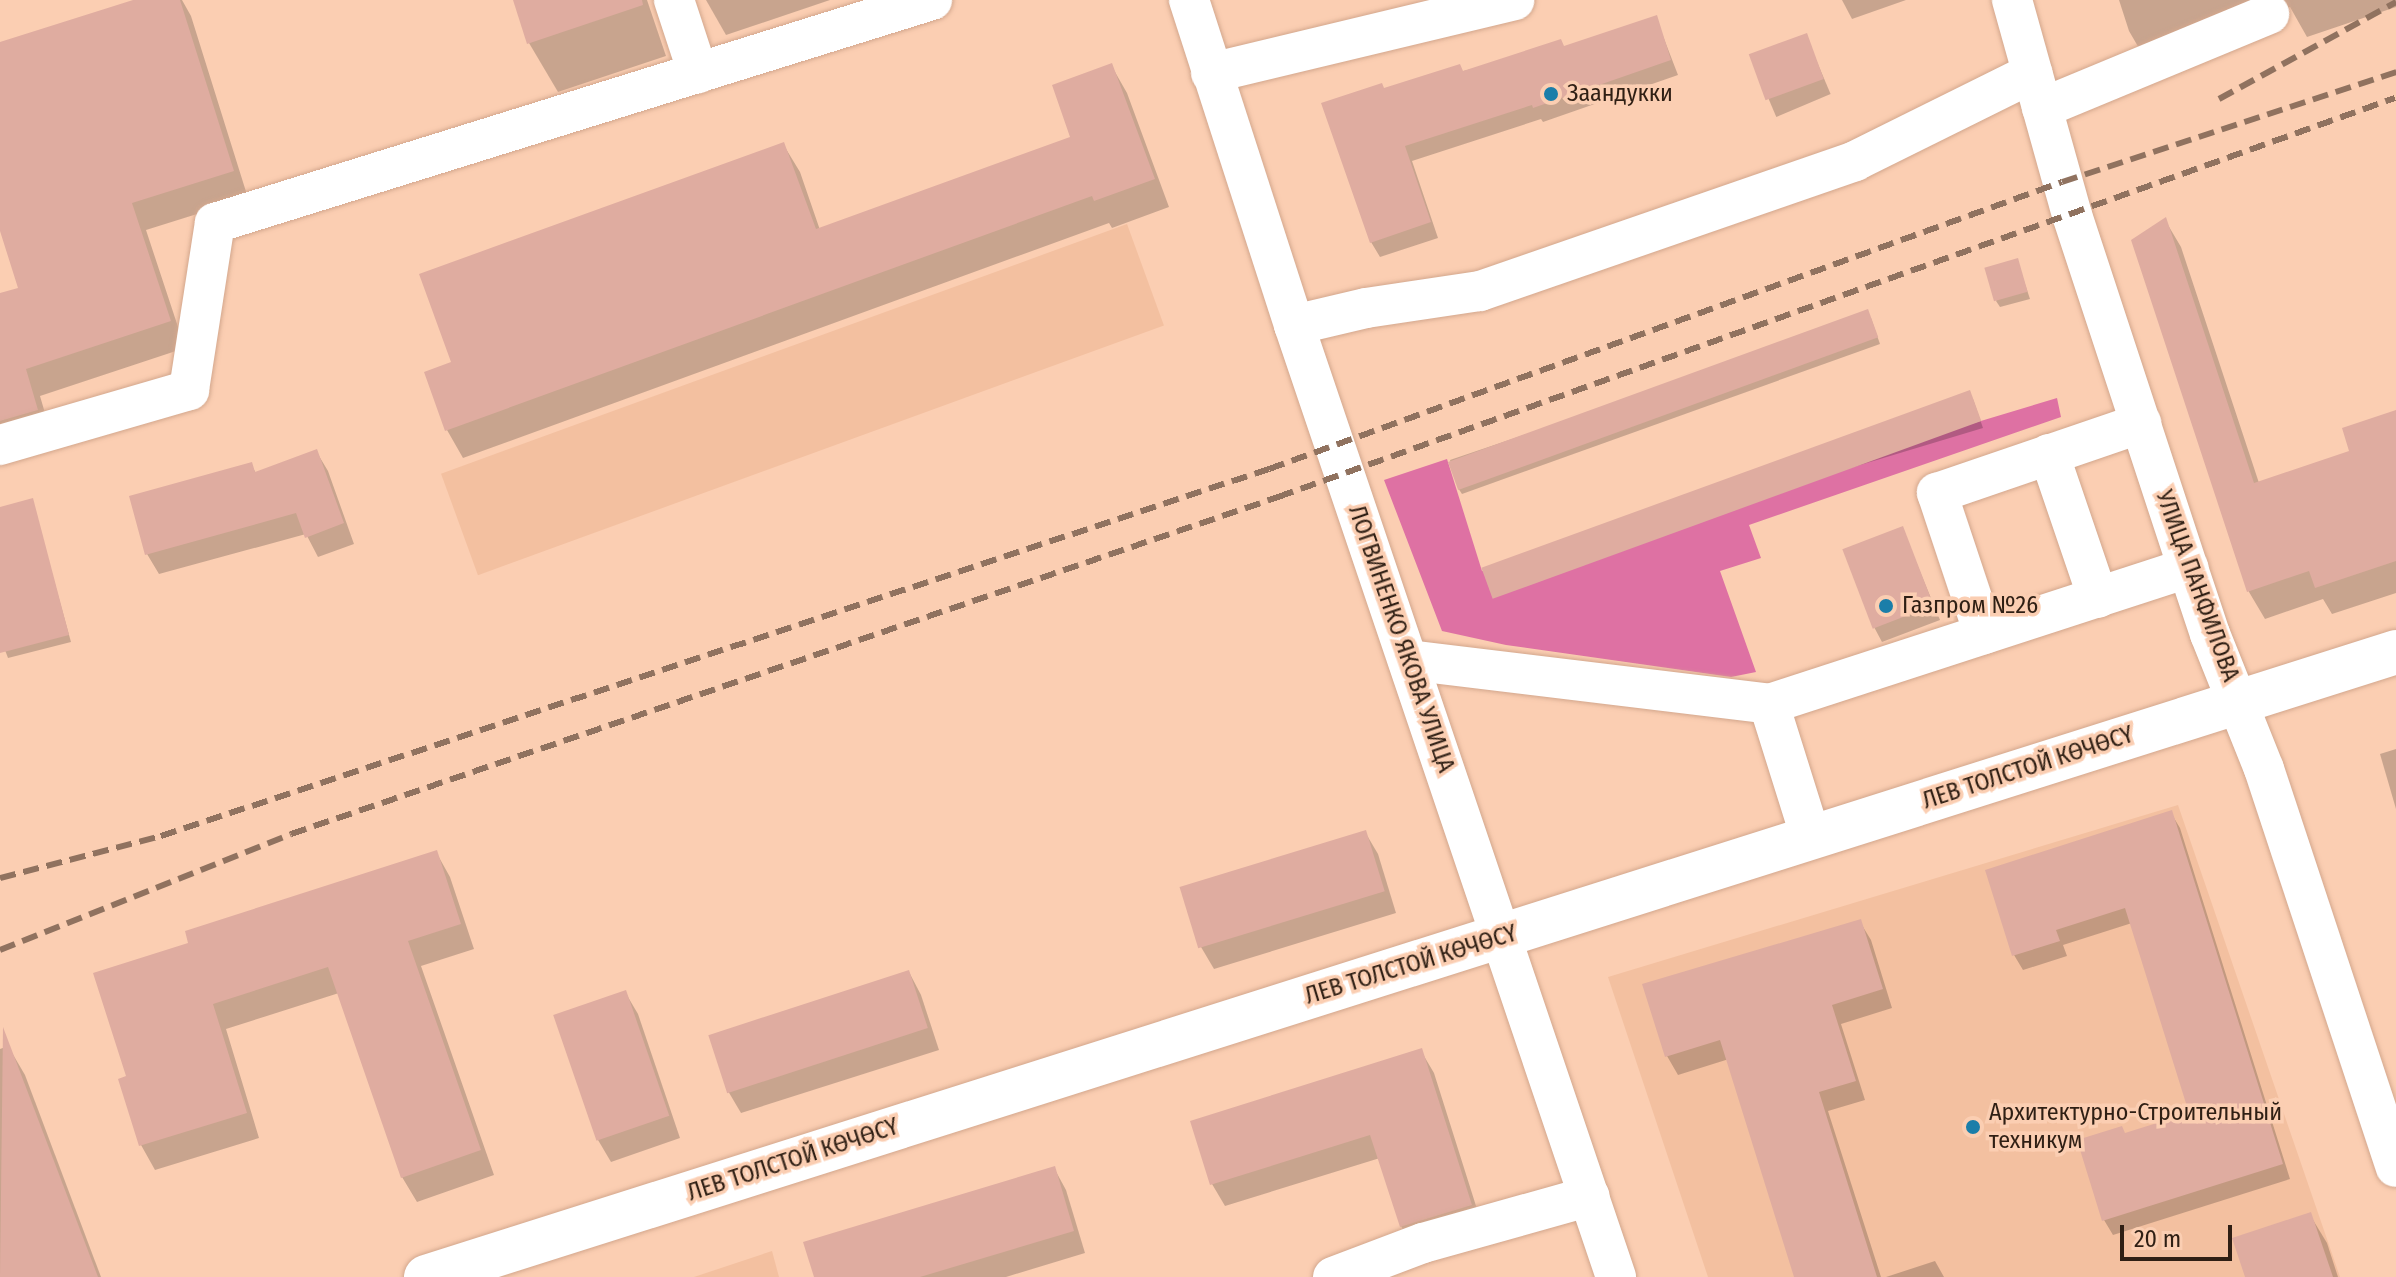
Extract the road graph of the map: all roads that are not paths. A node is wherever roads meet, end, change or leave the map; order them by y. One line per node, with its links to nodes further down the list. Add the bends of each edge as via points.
1 (674, 0): 7 (street)
2 (932, 0): 7 (street)
3 (1189, 0): 8 (street, ЛОГВИНЕНКО ЯКОВА УЛИЦА)
4 (1514, 0): 8 (street)
5 (2012, 0): 9 (street, УЛИЦА ПАНФИЛОВА)
6 (2269, 14): 9 (street)
7 (698, 73): 12 (street, via 215,223 189,390)
8 (1211, 73): 10 (street, ЛОГВИНЕНКО ЯКОВА УЛИЦА)
9 (2037, 90): 10 (street, via 1855,161 1480,291); 11 (street, УЛИЦА ПАНФИЛОВА)
10 (1294, 325): 18 (street, ЛОГВИНЕНКО ЯКОВА УЛИЦА)
11 (2141, 423): 13 (street); 14 (street, УЛИЦА ПАНФИЛОВА)
12 (0, 445)
13 (2049, 454): 15 (street); 16 (street, via 1937,493)
14 (2188, 568): 15 (street); 19 (street, УЛИЦА ПАНФИЛОВА)
15 (2098, 598): 16 (street)
16 (1984, 634): 20 (street)
17 (2396, 652): 19 (main road, ЛЕВ ТОЛСТОЙ КӨЧӨСҮ)
18 (1408, 660): 20 (street); 22 (street, ЛОГВИНЕНКО ЯКОВА УЛИЦА)
19 (2239, 701): 21 (main road, ЛЕВ ТОЛСТОЙ КӨЧӨСҮ); 23 (street, УЛИЦА ПАНФИЛОВА)
20 (1769, 704): 21 (street)
21 (1811, 838): 22 (main road, ЛЕВ ТОЛСТОЙ КӨЧӨСҮ)
22 (1501, 938): 24 (street, ЛОГВИНЕНКО ЯКОВА УЛИЦА); 25 (main road, ЛЕВ ТОЛСТОЙ КӨЧӨСҮ)
23 (2396, 1167)
24 (1590, 1196): 26 (street, via 1423,1243); 27 (street, ЛОГВИНЕНКО ЯКОВА УЛИЦА)
25 (426, 1277)
26 (1333, 1277)
27 (1616, 1277)

